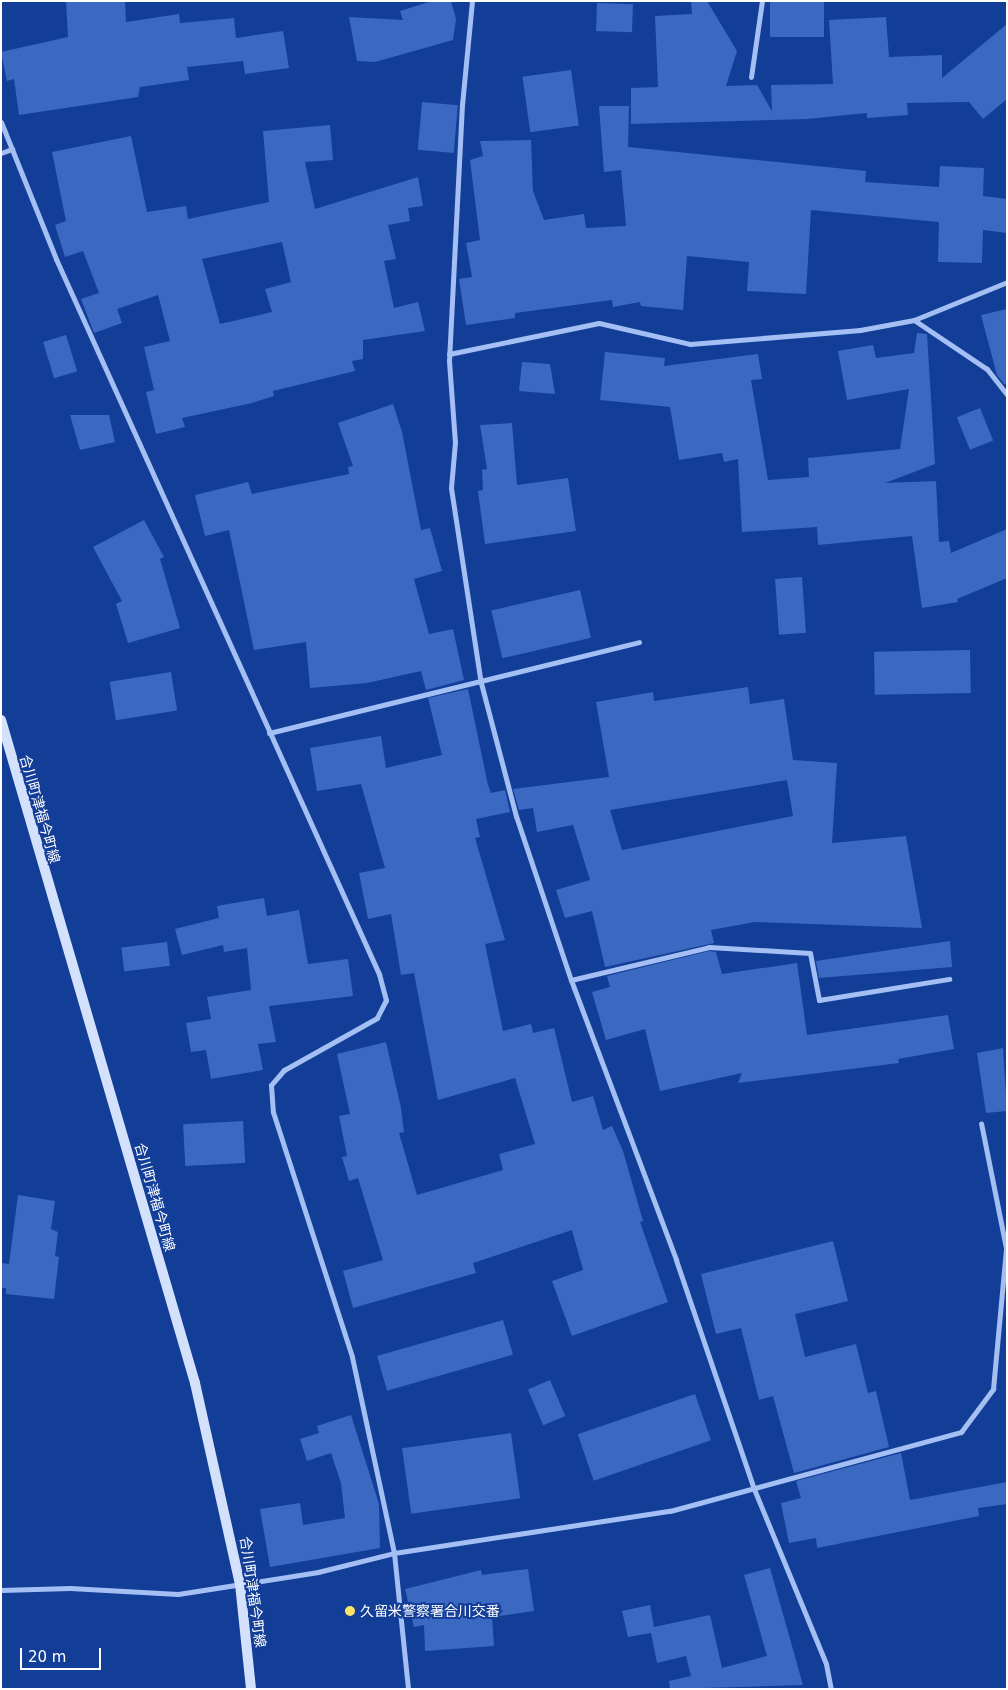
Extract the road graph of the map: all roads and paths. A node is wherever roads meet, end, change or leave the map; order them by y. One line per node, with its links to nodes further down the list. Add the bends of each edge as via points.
1 (472, 1): 9 (street)
2 (762, 1): 3 (street)
3 (751, 77)
4 (1, 122): 5 (street)
5 (12, 149): 6 (street); 14 (street, via 140,450)
6 (1, 152)
7 (1007, 282): 8 (street)
8 (914, 320): 9 (street, via 860,330 690,344 599,323); 10 (street, via 987,370)
9 (449, 354): 12 (street, via 455,442 451,488)
10 (1007, 395)
11 (639, 642): 12 (street)
12 (480, 683): 14 (street); 16 (street, via 516,816)
13 (1, 720): 20 (street, 合川町津福今町線, via 195,1383)
14 (269, 733): 19 (street, via 379,974 386,1000 377,1018 284,1070 272,1085 273,1112 352,1357)
15 (949, 979): 16 (street, via 819,1000 810,953 710,947)
16 (570, 980): 18 (street, via 676,1260)
17 (981, 1123): 18 (street, via 1006,1248 993,1389 961,1432)
18 (754, 1488): 19 (street, via 670,1511); 24 (street, via 826,1664)
19 (394, 1553): 20 (street, via 318,1572); 23 (street)
20 (240, 1584): 21 (street, via 178,1594 70,1588); 22 (street, 合川町津福今町線)
21 (1, 1590)
22 (251, 1689)
23 (408, 1689)
24 (832, 1689)

